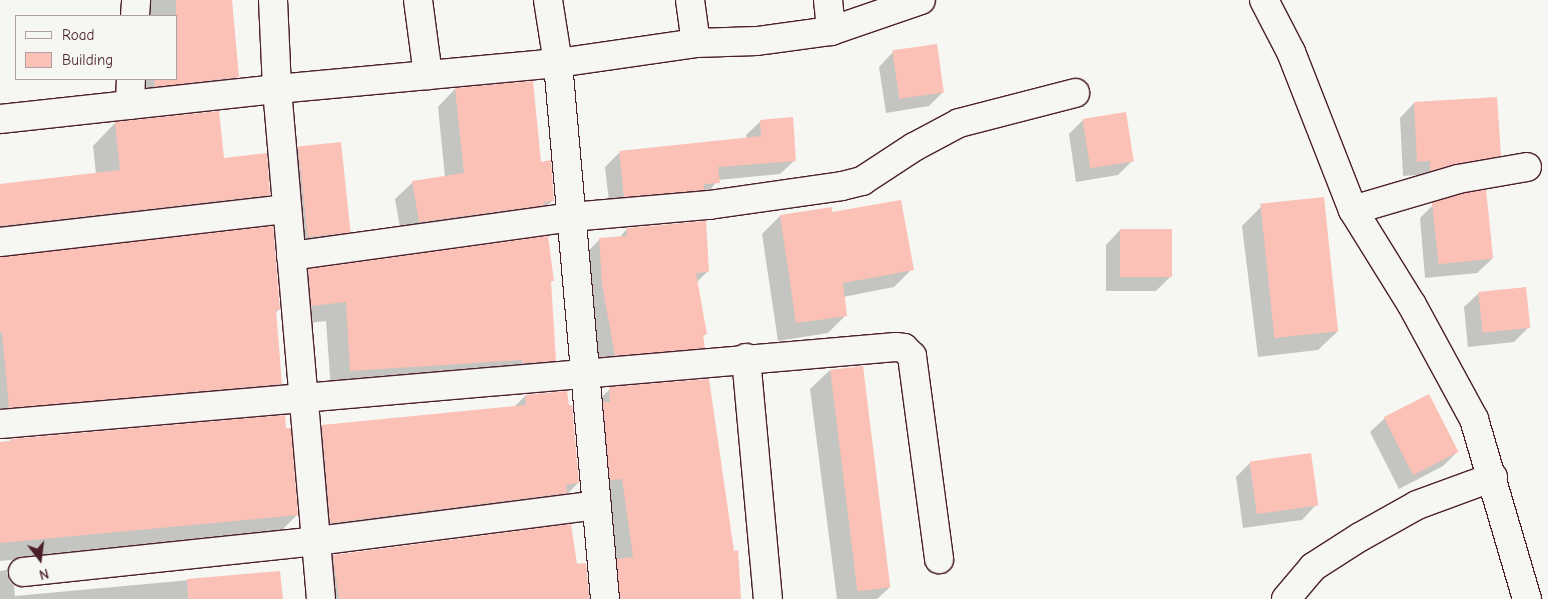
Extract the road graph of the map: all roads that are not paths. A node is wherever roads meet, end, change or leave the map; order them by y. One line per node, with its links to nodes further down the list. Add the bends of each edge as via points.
1 (136, 0): 9 (street)
2 (273, 0): 14 (street)
3 (418, 0): 13 (street)
4 (548, 0): 12 (street)
5 (690, 0): 11 (street)
6 (828, 0): 10 (street)
7 (921, 0): 10 (street)
8 (1264, 0): 20 (street, via 1291,52)
9 (135, 15)
10 (831, 31): 11 (street, via 757,41)
11 (696, 42): 12 (street)
12 (558, 63): 13 (street); 21 (street)
13 (428, 75): 14 (street)
14 (277, 89): 15 (street); 19 (street)
15 (130, 92): 17 (street)
16 (1075, 93): 21 (street, via 959,123 862,181 709,205)
17 (0, 119)
18 (1527, 167): 20 (street, via 1458,179)
19 (287, 209): 22 (street); 23 (street)
20 (1353, 210): 28 (street, via 1412,304 1474,419)
21 (571, 217): 23 (street); 25 (street)
22 (0, 242)
23 (291, 256): 26 (street)
24 (746, 358): 25 (street); 31 (street, via 896,346 904,348 912,356); 35 (street)
25 (584, 372): 26 (street); 29 (street)
26 (304, 397): 27 (street); 30 (street)
27 (1, 424)
28 (1493, 477): 36 (street, via 1417,505 1360,537 1313,567); 37 (street)
29 (597, 505): 30 (street); 34 (street)
30 (316, 541): 32 (street); 33 (street)
31 (939, 559)
32 (23, 572)
33 (321, 599)
34 (605, 599)
35 (768, 599)
36 (1286, 599)
37 (1527, 599)

